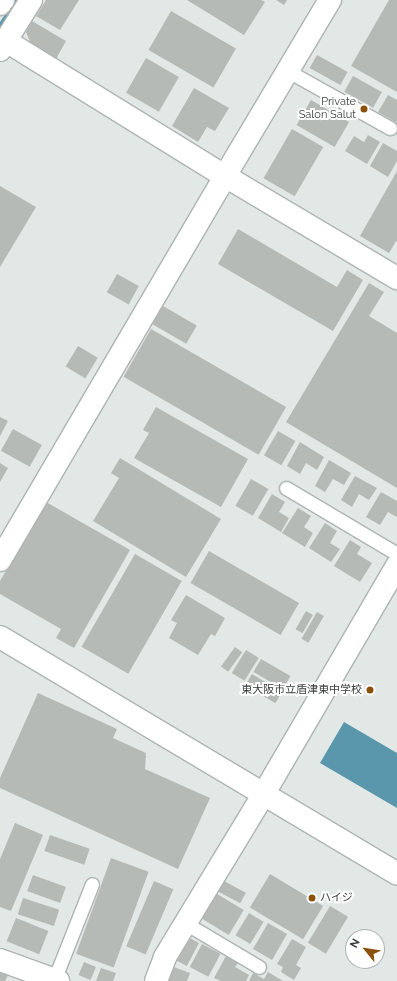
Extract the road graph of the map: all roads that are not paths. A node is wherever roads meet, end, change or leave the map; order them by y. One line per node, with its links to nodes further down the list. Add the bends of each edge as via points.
1 (3, 0): 4 (street)
2 (32, 0): 5 (street)
3 (330, 0): 6 (street)
4 (0, 4)
5 (3, 45): 8 (street)
6 (288, 71): 7 (lane); 8 (street)
7 (390, 128)
8 (225, 176): 9 (street); 12 (street)
9 (397, 278)
10 (286, 488): 11 (lane)
11 (397, 554)
12 (0, 560)
13 (397, 566): 15 (street)
14 (0, 637): 15 (street)
15 (263, 795): 16 (street); 18 (street)
16 (397, 874)
17 (92, 884): 21 (lane)
18 (185, 923): 20 (lane); 22 (street, via 165,957)
19 (0, 960): 21 (street)
20 (259, 967)
21 (56, 980)
22 (156, 981)

